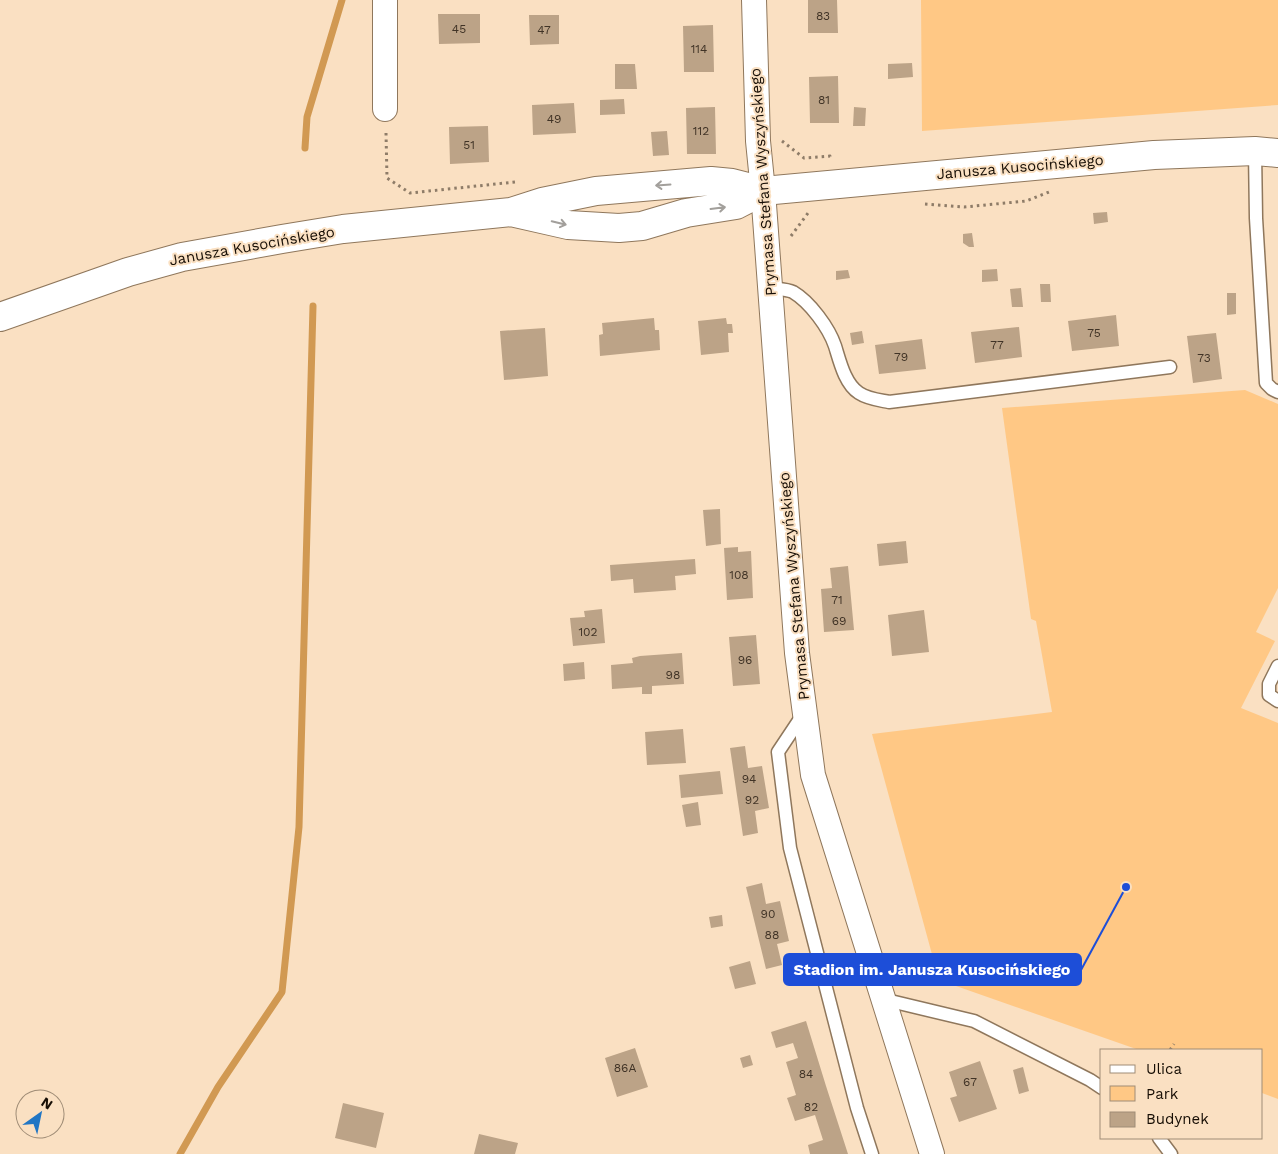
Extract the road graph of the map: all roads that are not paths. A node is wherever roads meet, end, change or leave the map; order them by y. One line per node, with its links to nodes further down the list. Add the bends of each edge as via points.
1 (385, 0): 3 (street)
2 (754, 0): 5 (street, Prymasa Stefana Wyszyńskiego, via 758,141)
3 (385, 109)
4 (1267, 152): 5 (street, Janusza Kusocińskiego, via 1154,155); 10 (lane, via 1256,210 1266,383)
5 (763, 191): 6 (street, Janusza Kusocińskiego, one-way to 6, via 711,181 654,185 560,197); 6 (street, Janusza Kusocińskiego, one-way to 5, via 568,225 618,228 642,226 686,213 736,205); 7 (street, Prymasa Stefana Wyszyńskiego)
6 (511, 212): 8 (street, Janusza Kusocińskiego, via 343,229 182,257 128,272)
7 (770, 288): 9 (lane, via 792,292 818,314 850,384 859,393 873,399 889,402); 13 (street, Prymasa Stefana Wyszyńskiego, via 797,652)
8 (0, 317)
9 (1170, 367)
10 (1278, 392)
11 (1278, 666): 12 (lane, via 1269,684 1269,695)
12 (1278, 701)
13 (805, 712): 14 (street, Prymasa Stefana Wyszyńskiego, via 813,775); 17 (lane, via 778,752 790,848 857,1108)
14 (882, 998): 15 (lane, via 974,1021); 18 (street, Prymasa Stefana Wyszyńskiego)
15 (1100, 1087)
16 (1159, 1139): 19 (lane)
17 (872, 1154)
18 (932, 1154)
19 (1171, 1154)

